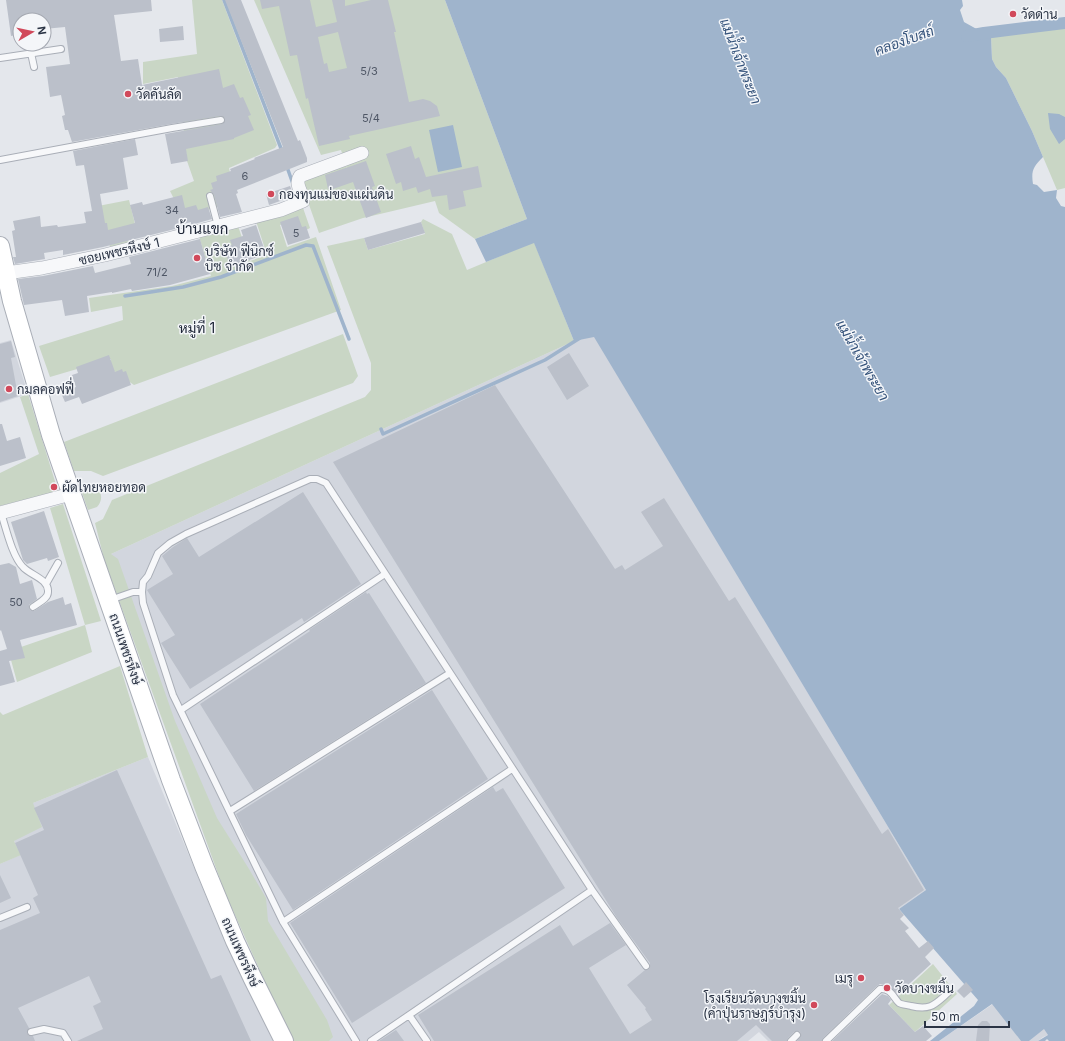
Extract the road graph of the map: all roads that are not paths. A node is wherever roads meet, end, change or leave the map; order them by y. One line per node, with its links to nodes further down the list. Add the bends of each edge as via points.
1 (61, 49): 2 (lane)
2 (31, 53): 3 (lane); 4 (lane)
3 (0, 58)
4 (34, 67)
5 (221, 120): 7 (lane)
6 (362, 153): 9 (street, ซอยเพชรหึงษ์ 1, via 300,176 297,184 303,199 301,203)
7 (0, 160)
8 (210, 196): 9 (lane)
9 (218, 226): 11 (street, ซอยเพชรหึงษ์ 1, via 105,255)
10 (0, 246): 11 (main road, ถนนเพชรหึงษ์)
11 (6, 273): 12 (main road, ถนนเพชรหึงษ์)
12 (6, 301): 13 (main road, ถนนเพชรหึงษ์)
13 (71, 494): 14 (street); 19 (main road, ถนนเพชรหึงษ์)
14 (1, 513): 17 (lane, via 20,564)
15 (58, 563): 17 (lane)
16 (385, 574): 18 (lane, via 326,483 310,479 186,534 161,549 143,582); 21 (lane); 22 (lane)
17 (46, 584): 20 (lane, via 48,594)
18 (142, 592): 19 (lane); 22 (lane, via 173,695)
19 (109, 600): 36 (main road, ถนนเพชรหึงษ์, via 171,780 204,866 252,977)
20 (33, 607)
21 (450, 673): 23 (lane); 24 (lane)
22 (180, 710): 24 (lane)
23 (512, 769): 25 (lane); 28 (lane)
24 (230, 811): 28 (lane)
25 (592, 890): 29 (lane); 31 (lane)
26 (27, 907): 27 (lane)
27 (0, 918)
28 (283, 922): 37 (lane)
29 (646, 966)
30 (949, 992): 40 (lane, via 931,1007 922,1009 900,1003 889,991 880,990)
31 (409, 1015): 34 (lane); 38 (lane)
32 (31, 1032): 35 (lane, via 44,1029 64,1033)
33 (797, 1035): 39 (lane)
34 (425, 1040)
35 (68, 1041)
36 (284, 1041)
37 (356, 1041)
38 (371, 1041)
39 (791, 1041)
40 (826, 1041)

